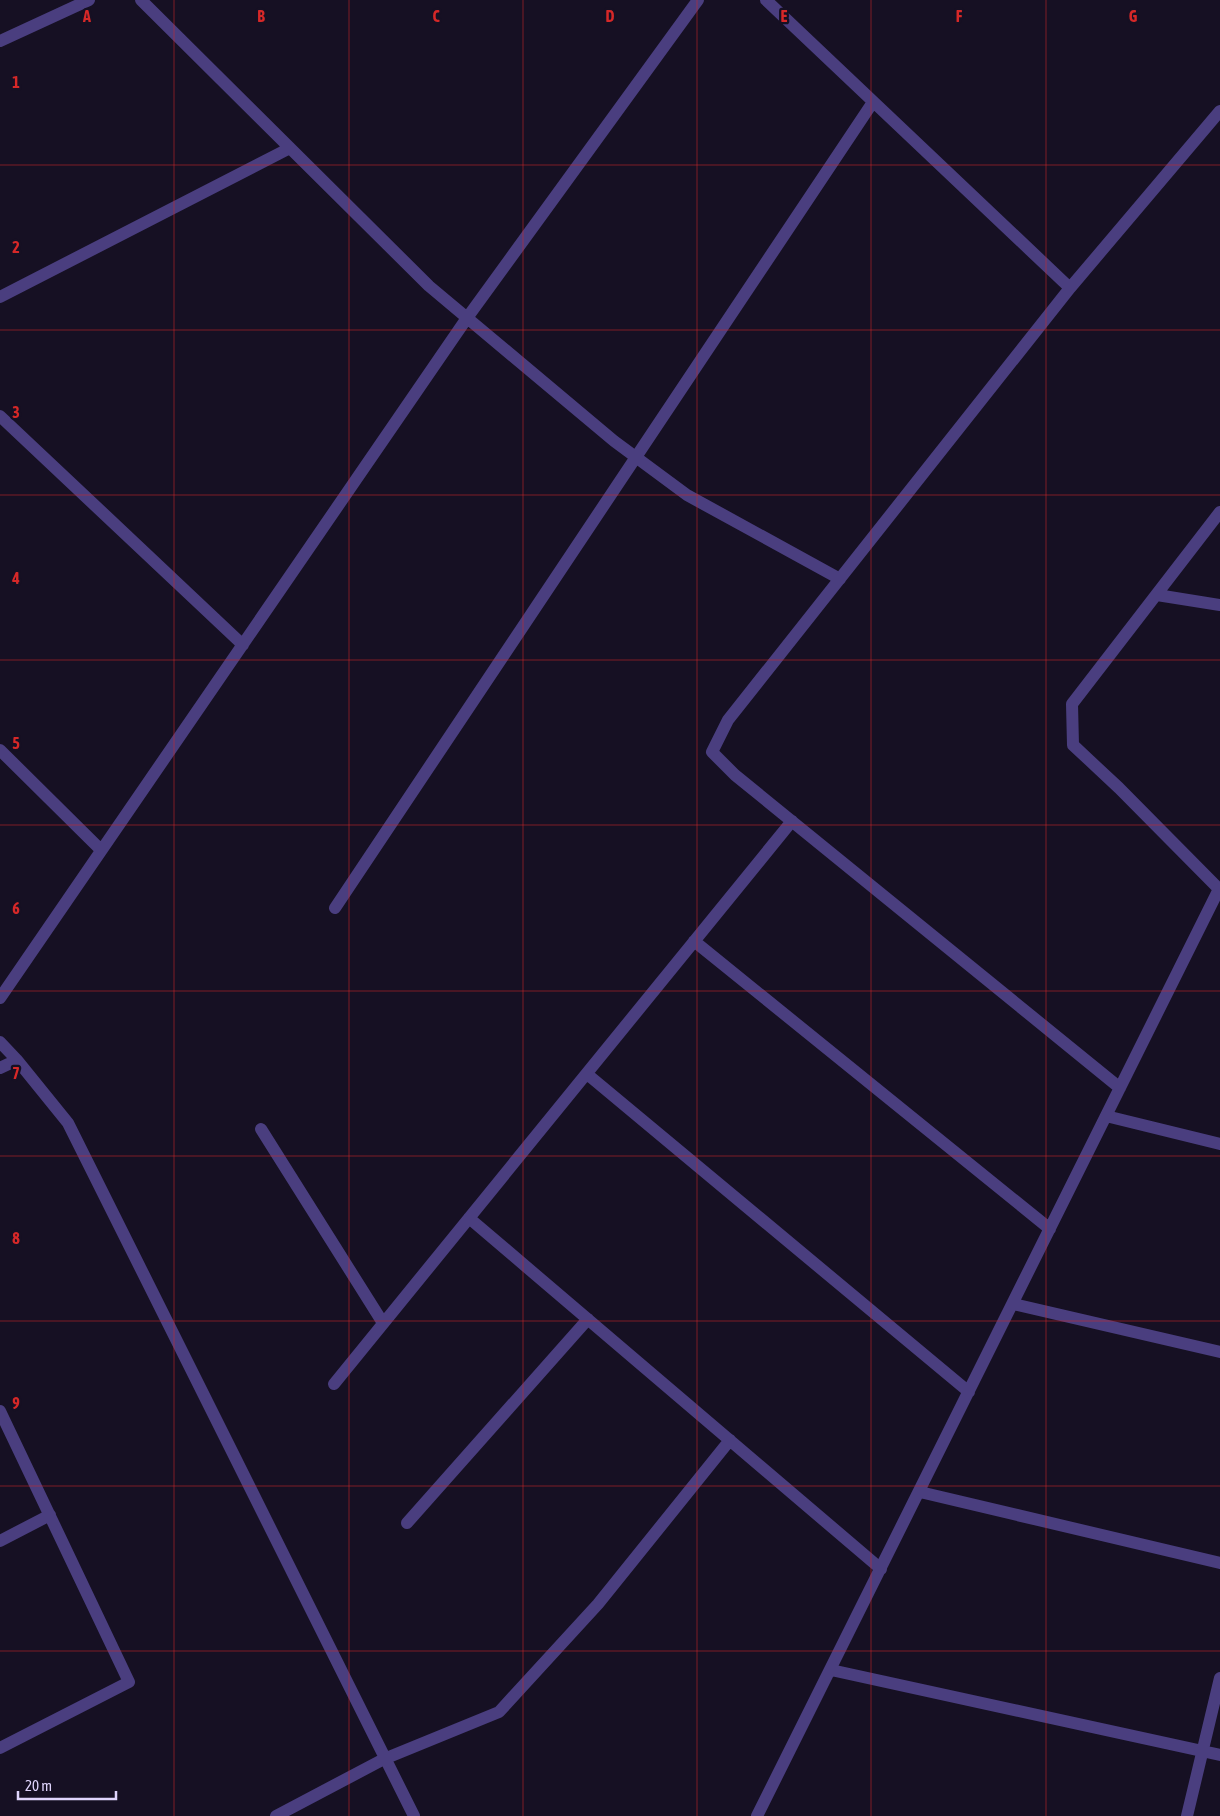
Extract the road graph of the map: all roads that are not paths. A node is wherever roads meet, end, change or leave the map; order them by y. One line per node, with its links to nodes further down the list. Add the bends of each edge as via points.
1 (89, 0): 5 (street)
2 (141, 0): 8 (street)
3 (698, 0): 11 (street)
4 (766, 0): 6 (street)
5 (0, 41)
6 (873, 102): 9 (street); 13 (street)
7 (1220, 111): 9 (street)
8 (290, 148): 10 (street); 11 (street, via 428,286)
9 (1070, 288): 15 (street)
10 (0, 297)
11 (467, 318): 13 (street); 18 (street)
12 (0, 416): 18 (street)
13 (636, 458): 15 (street, via 687,495); 23 (street)
14 (1220, 512): 16 (street)
15 (840, 579): 20 (street, via 728,720 712,752)
16 (1157, 595): 17 (street); 22 (street, via 1072,704 1073,745)
17 (1220, 605)
18 (243, 644): 21 (street)
19 (0, 750): 21 (street)
20 (792, 821): 24 (street); 30 (street)
21 (101, 850): 25 (street)
22 (1219, 890): 30 (street)
23 (335, 908)
24 (694, 941): 29 (street); 35 (street)
25 (0, 998)
26 (0, 1042): 27 (street)
27 (17, 1060): 28 (street); 55 (street, via 68,1123)
28 (0, 1068)
29 (587, 1074): 34 (street); 41 (street)
30 (1120, 1088): 31 (street)
31 (1106, 1116): 33 (street); 35 (street)
32 (261, 1129): 38 (street)
33 (1220, 1144)
34 (469, 1218): 37 (street); 38 (street)
35 (1050, 1229): 36 (street)
36 (1013, 1304): 39 (street); 41 (street)
37 (588, 1319): 43 (street); 46 (street)
38 (383, 1323): 40 (street)
39 (1220, 1352)
40 (334, 1384)
41 (969, 1392): 44 (street)
42 (0, 1412): 45 (street)
43 (730, 1440): 49 (street); 55 (street, via 598,1604 499,1712)
44 (920, 1492): 48 (street); 49 (street)
45 (50, 1515): 47 (street); 52 (street, via 129,1682)
46 (407, 1523)
47 (0, 1541)
48 (1220, 1563)
49 (881, 1569): 50 (street)
50 (831, 1670): 53 (street); 58 (street)
51 (1220, 1678): 53 (street)
52 (0, 1748)
53 (1202, 1751): 54 (street); 59 (street)
54 (1220, 1755)
55 (384, 1759): 56 (street); 57 (street)
56 (276, 1816)
57 (414, 1816)
58 (757, 1816)
59 (1188, 1816)

